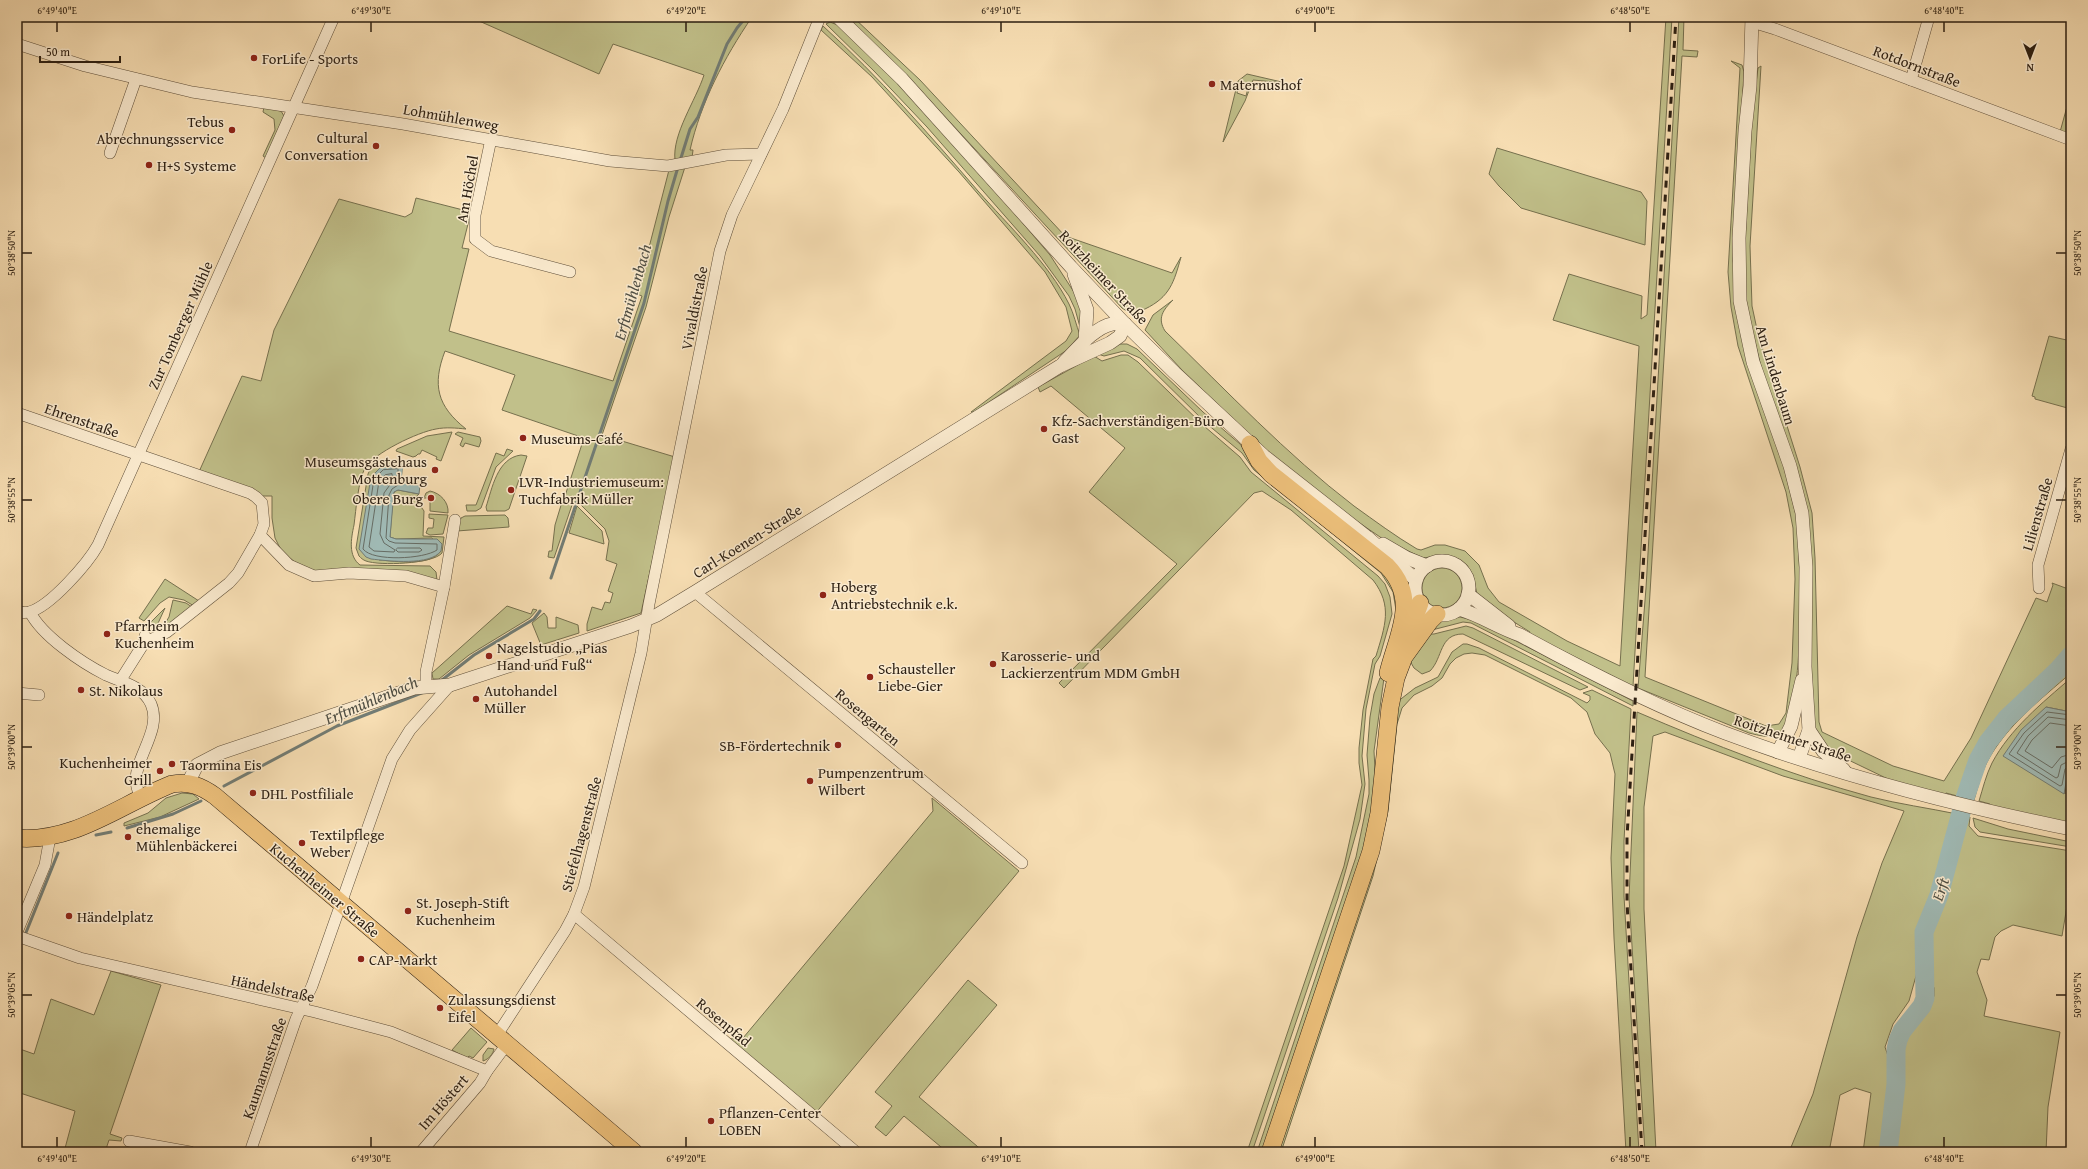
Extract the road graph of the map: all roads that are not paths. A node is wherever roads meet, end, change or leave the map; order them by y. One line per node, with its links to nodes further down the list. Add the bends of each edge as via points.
1 (334, 17): 9 (street, Zur Tomberger Mühle)
2 (820, 17): 13 (street, Vivaldistraße, via 783,109)
3 (838, 17): 14 (street, Roitzheimer Straße, via 902,79)
4 (1929, 17): 8 (street)
5 (1752, 20): 8 (street, Rotdornstraße); 40 (street, Am Lindenbaum, via 1739,238 1740,302 1753,362 1790,466 1802,513 1806,567)
6 (17, 44): 7 (street, Lohmühlenweg)
7 (136, 79): 9 (street, Lohmühlenweg, via 192,92); 12 (street)
8 (1911, 80): 11 (street, Rotdornstraße)
9 (294, 108): 10 (street, Lohmühlenweg); 22 (street, Zur Tomberger Mühle)
10 (491, 139): 13 (street, Lohmühlenweg, via 610,161 680,165 726,155); 15 (street, Am Höchel, via 475,215 475,239 491,251)
11 (2071, 140)
12 (110, 153)
13 (760, 154): 37 (street, Vivaldistraße, via 732,215 720,251)
14 (1072, 267): 16 (street, Roitzheimer Straße); 17 (street, via 1087,310)
15 (570, 272)
16 (1125, 324): 17 (street, Carl-Koenen-Straße, via 1111,324); 18 (street, Carl-Koenen-Straße, via 1120,336 1110,343); 20 (street, Roitzheimer Straße)
17 (1085, 341): 18 (street, Carl-Koenen-Straße)
18 (1060, 366): 30 (street, Carl-Koenen-Straße)
19 (17, 414): 22 (street, Ehrenstraße)
20 (1250, 444): 25 (street, Roitzheimer Straße); 50 (main road, via 1259,461 1271,474 1387,566 1400,586 1405,613 1386,680 1379,723 1376,761)
21 (2071, 449): 29 (street, Lilienstraße, via 2038,565)
22 (138, 456): 24 (street, via 256,496 264,509 264,524); 35 (street, Zur Tomberger Mühle, via 92,556 73,578)
23 (455, 520): 28 (street)
24 (260, 535): 28 (street, via 289,565 314,576 349,573 406,576); 41 (street, via 244,565 229,583 167,632 144,640)
25 (1367, 537): 26 (street, Roitzheimer Straße); 27 (street, Roitzheimer Straße)
26 (1427, 566): 27 (street); 31 (street, via 1440,561 1457,566 1468,580)
27 (1416, 580): 32 (street, via 1416,592)
28 (444, 587): 43 (street, via 426,672)
29 (2039, 588)
30 (695, 592): 37 (street, Carl-Koenen-Straße); 56 (street, Rosengarten)
31 (1468, 594): 33 (street); 38 (street, Roitzheimer Straße)
32 (1420, 603): 36 (street); 39 (main road, via 1403,650)
33 (1458, 609): 36 (street, via 1448,614); 38 (street, Roitzheimer Straße)
34 (17, 612): 35 (street)
35 (30, 612): 41 (street, via 35,623 74,655)
36 (1437, 614): 39 (main road)
37 (646, 621): 42 (street, Carl-Koenen-Straße); 58 (street, Stiefelhagenstraße, via 641,653 589,870)
38 (1520, 635): 47 (street, Roitzheimer Straße, via 1635,694 1723,732)
39 (1404, 657): 50 (main road, via 1396,678 1390,707)
40 (1805, 667): 46 (street, Am Lindenbaum); 47 (street, Am Lindenbaum, via 1791,726)
41 (120, 681): 52 (street, via 142,691 153,711 148,739 137,772)
42 (446, 685): 43 (street, Carl-Koenen-Straße); 57 (street, Kaumannsstraße, via 410,730 392,758)
43 (426, 687): 51 (street, Carl-Koenen-Straße, via 414,688 209,758 197,766)
44 (17, 693): 45 (street)
45 (39, 695)
46 (1808, 730): 48 (street, Am Lindenbaum); 49 (street, via 1823,751)
47 (1778, 752): 48 (street, Roitzheimer Straße)
48 (1799, 758): 49 (street, Roitzheimer Straße)
49 (1848, 774): 53 (street, Roitzheimer Straße, via 1988,811)
50 (1383, 778): 69 (main road, via 1371,852)
51 (188, 783): 52 (main road, Kuchenheimer Straße, via 172,784); 57 (main road, Kuchenheimer Straße, via 200,786 215,796)
52 (140, 798): 54 (main road, Kuchenheimer Straße, via 79,828)
53 (2071, 829)
54 (50, 837): 55 (main road, Kuchenheimer Straße); 59 (street, via 45,865)
55 (17, 838)
56 (1022, 863)
57 (342, 904): 60 (street, Kaumannsstraße); 61 (main road, Kuchenheimer Straße)
58 (574, 914): 61 (street, Stiefelhagenstraße); 68 (street, Rosenpfad)
59 (20, 937): 60 (street, Händelstraße, via 80,958)
60 (302, 1009): 62 (street, Händelstraße, via 391,1032); 65 (street, Kaumannsstraße, via 296,1019)
61 (502, 1040): 62 (street); 67 (main road, Kuchenheimer Straße)
62 (487, 1071): 66 (street, Im Höstert, via 480,1083)
63 (129, 1141): 64 (street)
64 (190, 1152)
65 (250, 1152)
66 (421, 1152)
67 (634, 1152)
68 (856, 1152)
69 (1270, 1152)

